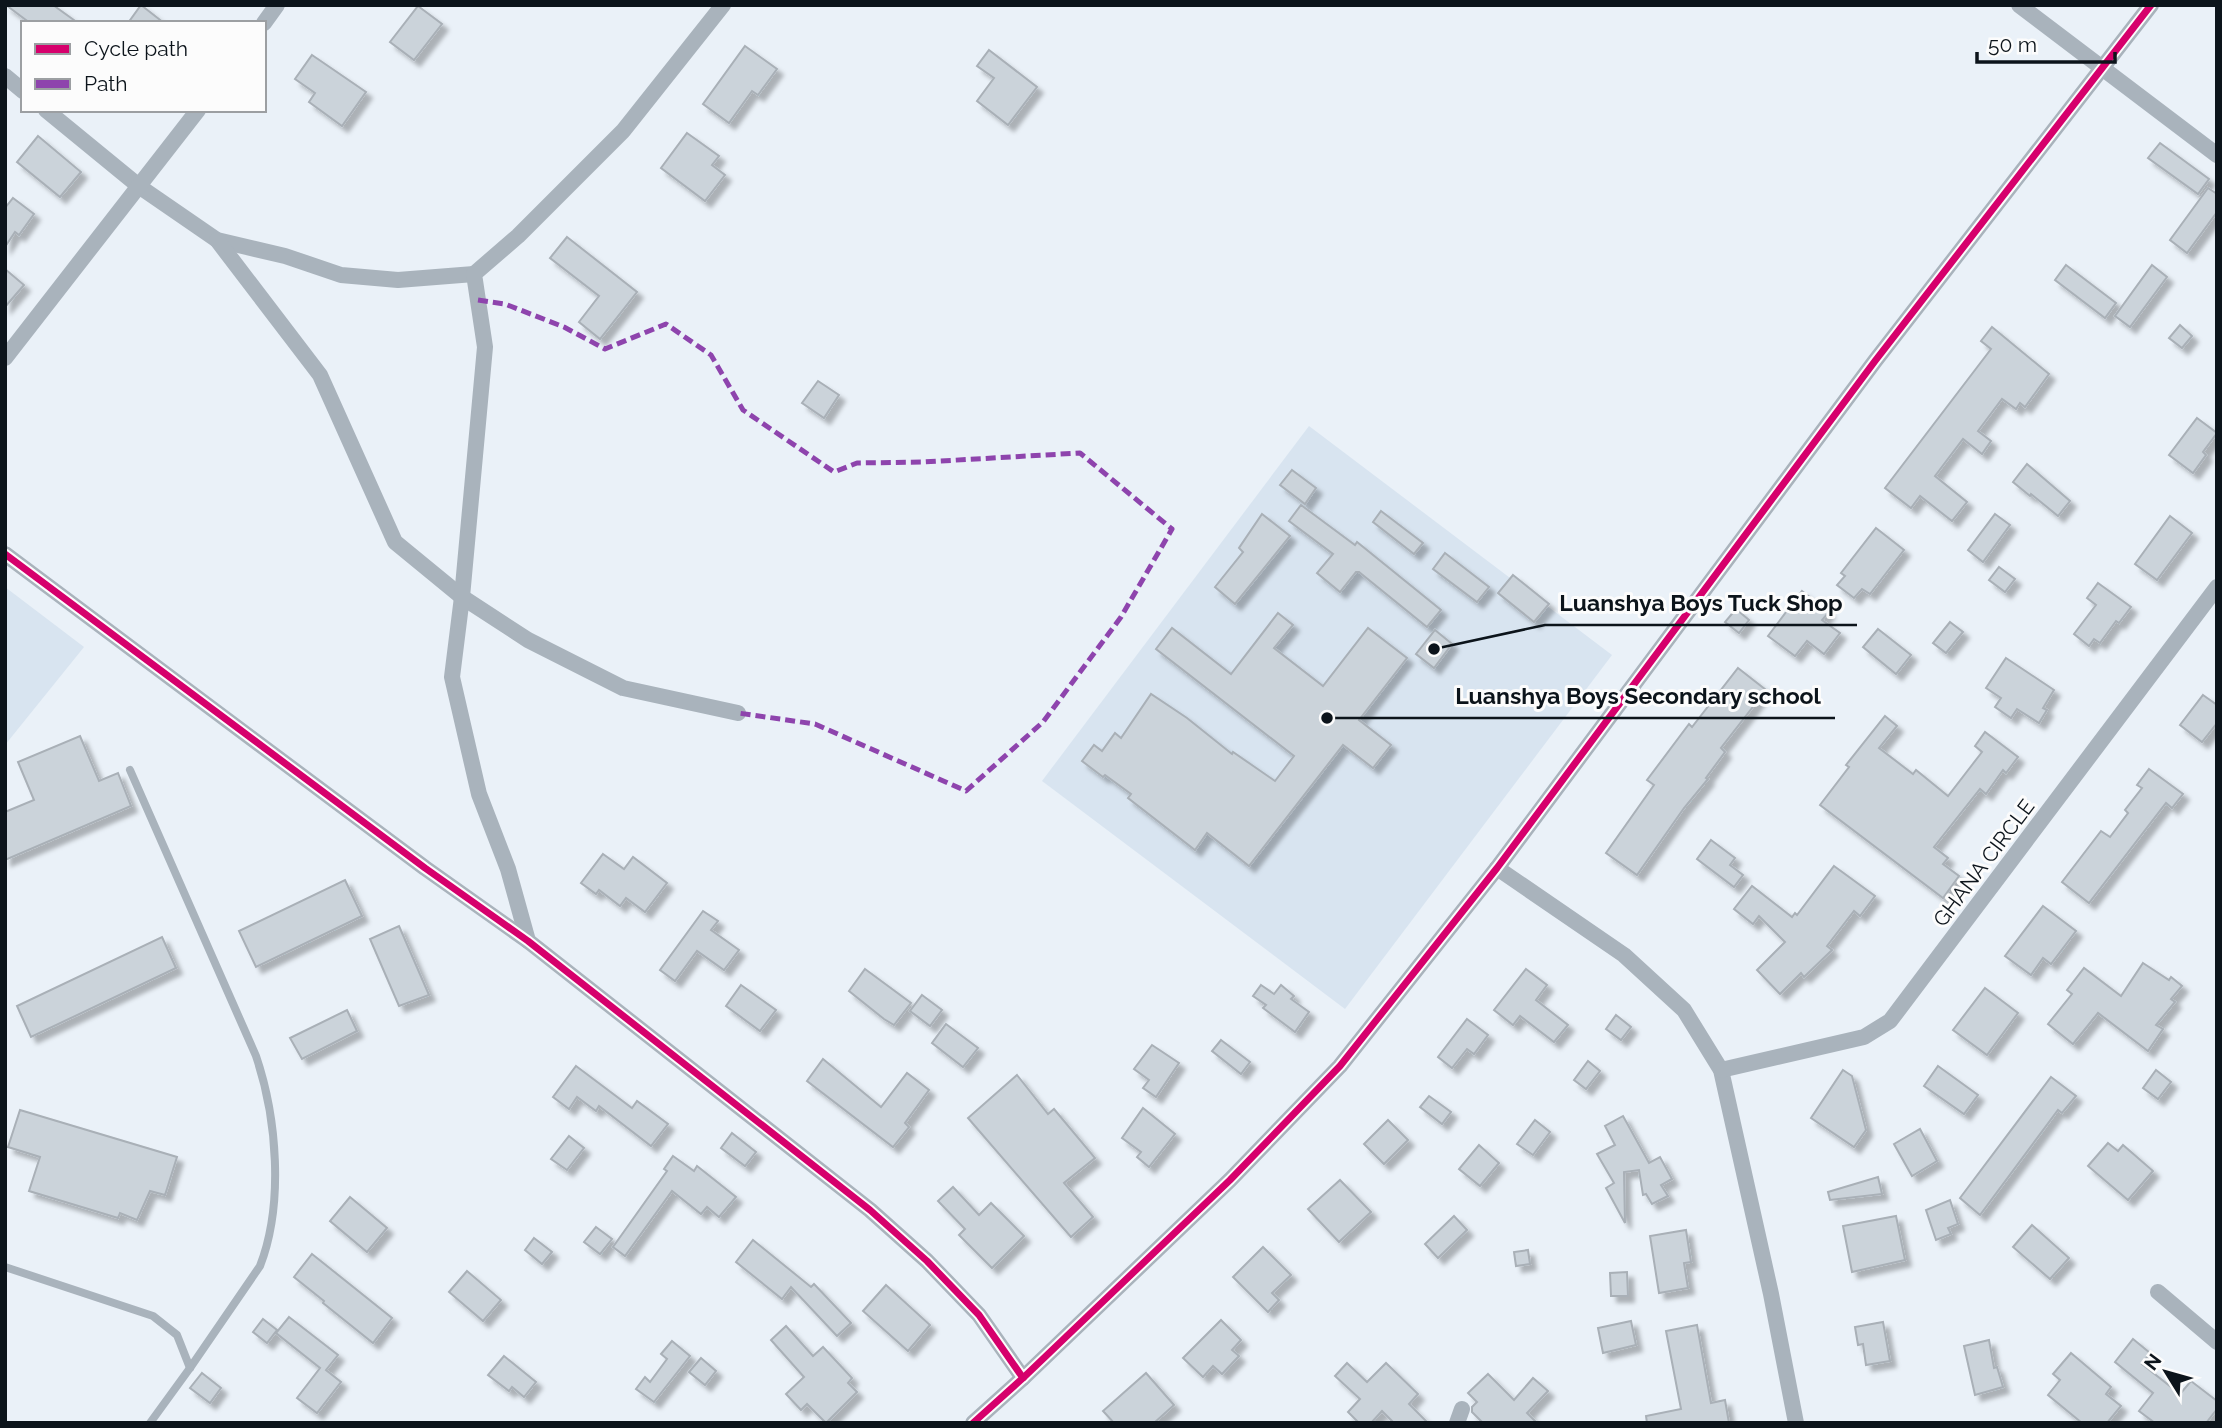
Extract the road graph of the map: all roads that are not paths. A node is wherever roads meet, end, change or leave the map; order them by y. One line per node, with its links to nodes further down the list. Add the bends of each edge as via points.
1 (277, 5): 5 (street)
2 (723, 5): 14 (street, via 623,131)
3 (2019, 5): 6 (street)
4 (2151, 5): 6 (street)
5 (265, 21)
6 (2102, 67): 11 (street); 21 (street, via 1875,361)
7 (5, 76): 8 (street)
8 (21, 89)
9 (48, 112): 12 (street)
10 (196, 112): 12 (street)
11 (2217, 155)
12 (139, 187): 13 (street); 15 (street)
13 (217, 240): 14 (street, via 341,275 398,280); 18 (street, via 320,374 395,542)
14 (474, 274): 18 (street, via 485,346)
15 (5, 358)
16 (5, 554): 22 (street)
17 (2217, 587): 23 (street, GHANA CIRCLE, via 1890,1021 1864,1037)
18 (462, 597): 19 (street, via 528,640 623,688); 22 (street, via 452,677 479,794 508,869)
19 (738, 713)
20 (130, 770): 27 (lane, via 256,1056 275,1146 272,1222 260,1266)
21 (1497, 868): 23 (street, via 1624,955 1684,1010); 28 (street, via 1340,1066 1230,1180)
22 (528, 941): 28 (street, via 870,1210 979,1315)
23 (1721, 1070): 31 (street)
24 (5, 1267): 27 (lane, via 153,1316 177,1335)
25 (2158, 1292): 26 (street)
26 (2217, 1342)
27 (190, 1368): 29 (lane)
28 (1023, 1378): 30 (street)
29 (149, 1423)
30 (973, 1423)
31 (1796, 1423)

